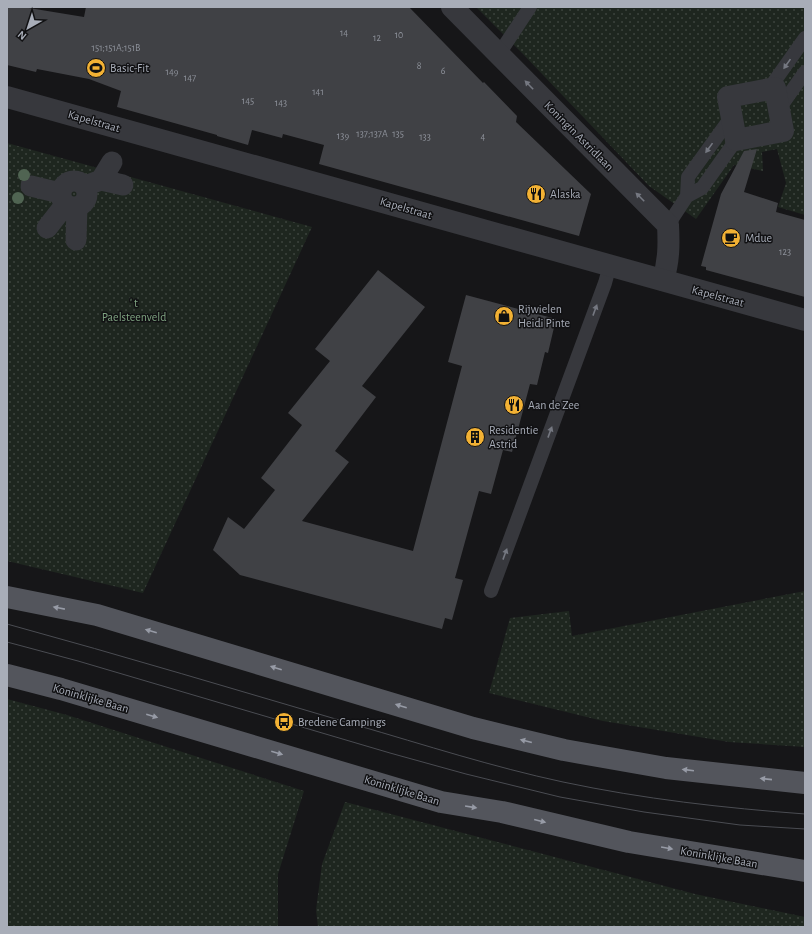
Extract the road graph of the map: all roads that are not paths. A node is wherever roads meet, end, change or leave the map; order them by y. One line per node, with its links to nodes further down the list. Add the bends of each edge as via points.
1 (452, 7): 4 (street, Koningin Astridlaan)
2 (530, 7): 4 (lane)
3 (805, 38): 6 (lane, one-way to 6)
4 (499, 54): 17 (street, Koningin Astridlaan, one-way to 4)
5 (805, 72): 8 (lane)
6 (768, 89): 8 (street, via 775,88); 9 (street, via 728,97)
7 (7, 97): 20 (street, Kapelstraat)
8 (779, 109): 10 (street, via 783,131)
9 (732, 116): 10 (street); 15 (lane, one-way to 15, via 688,177)
10 (736, 140): 15 (lane, via 702,188)
11 (112, 162): 12 (street)
12 (93, 183): 13 (street); 16 (street, via 83,204)
13 (123, 185)
14 (31, 186): 16 (street)
15 (687, 196): 17 (lane)
16 (67, 202): 18 (street); 19 (street)
17 (668, 225): 21 (street, via 669,246)
18 (47, 228)
19 (76, 240)
20 (610, 265): 21 (street, Kapelstraat); 23 (lane, one-way to 20)
21 (664, 280): 22 (street, Kapelstraat)
22 (805, 320)
23 (492, 591)
24 (7, 597): 26 (main road, one-way to 24, via 666,768 564,750 473,728 98,615)
25 (7, 675): 27 (main road, Koninklijke Baan, one-way to 27, via 441,802 502,812 629,842)
26 (805, 782)
27 (805, 872)

